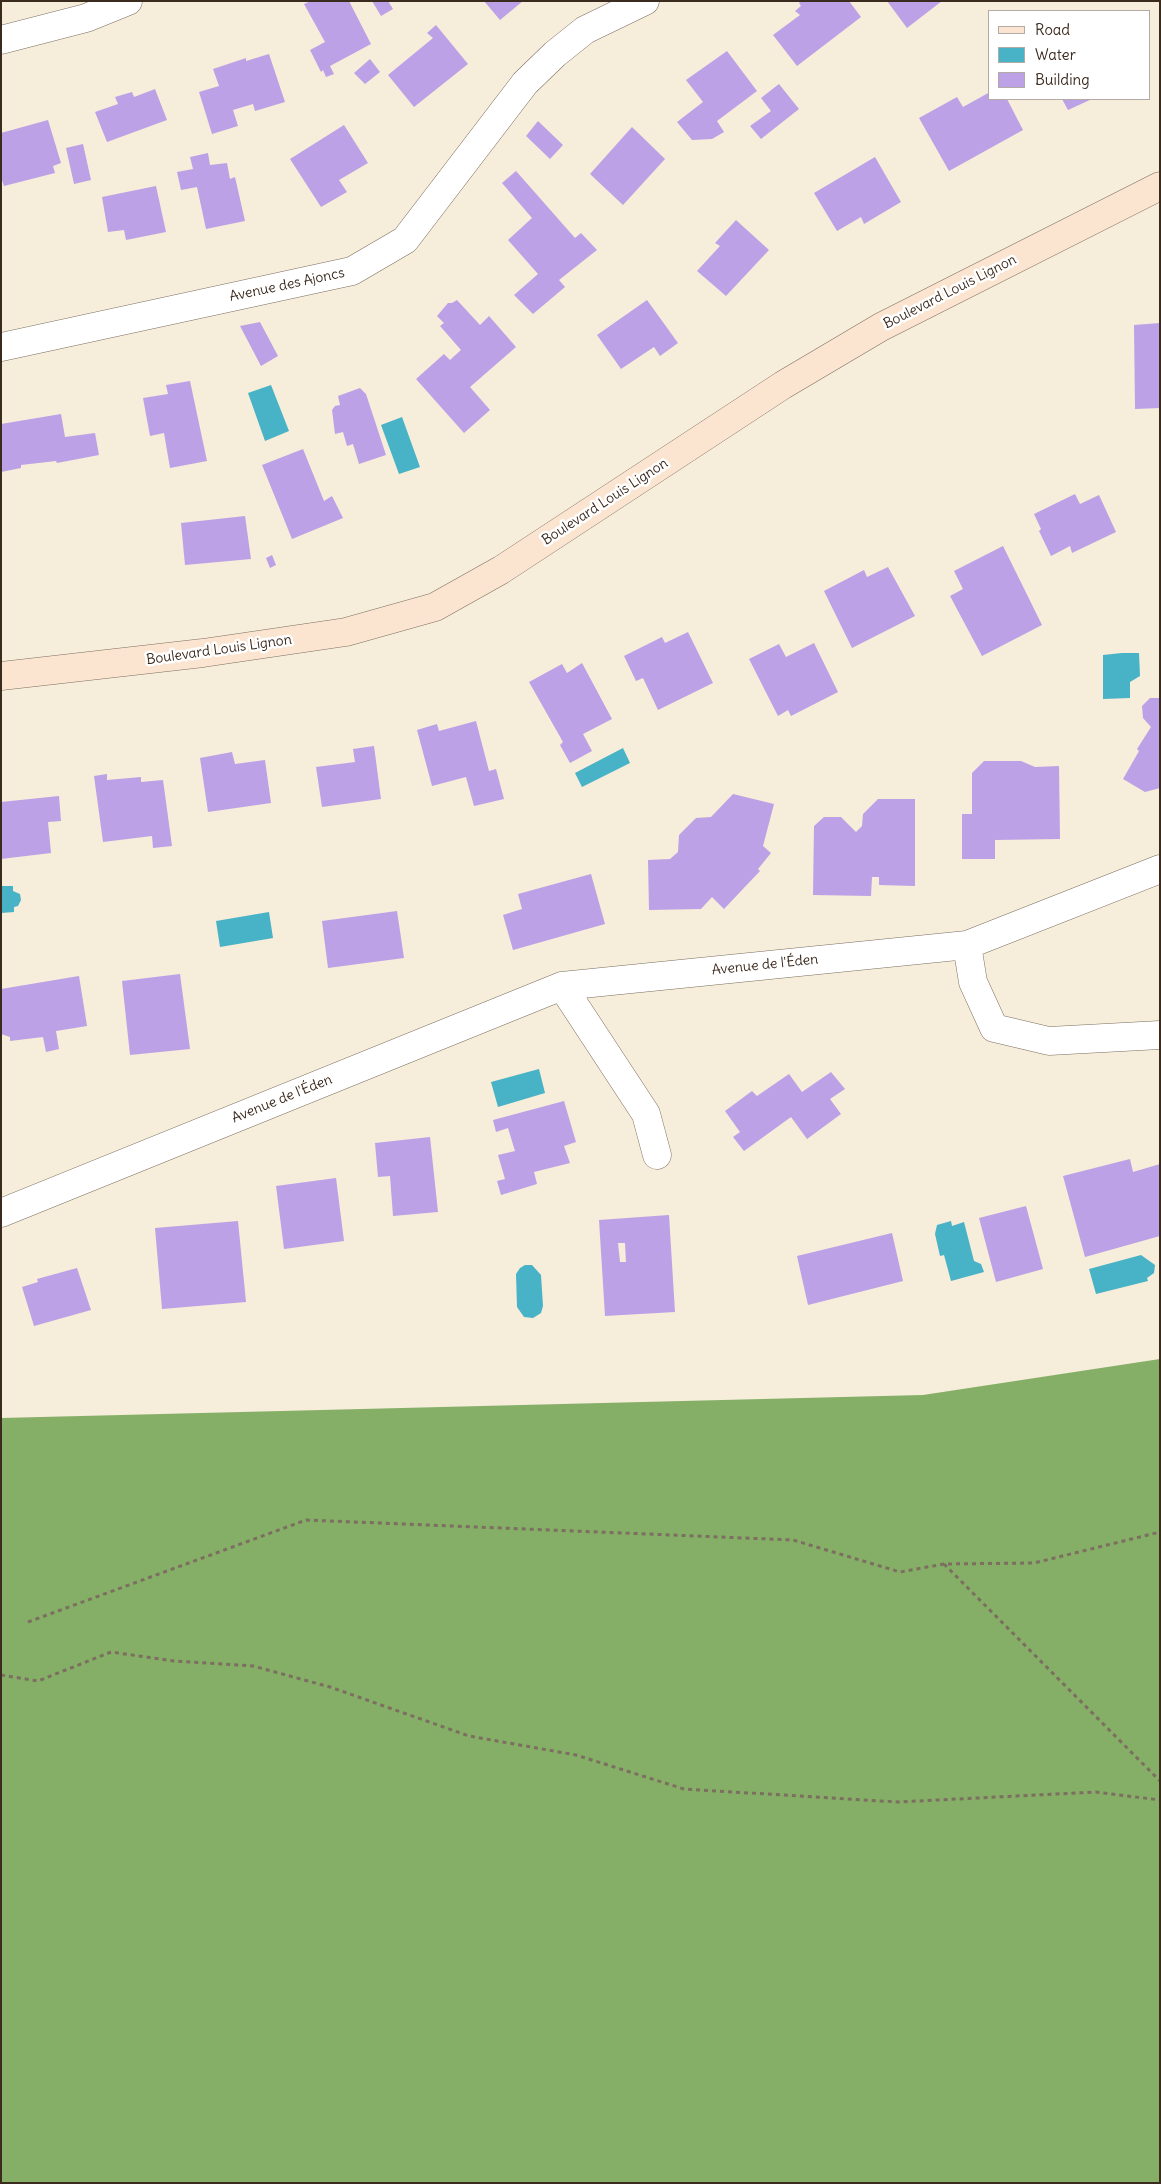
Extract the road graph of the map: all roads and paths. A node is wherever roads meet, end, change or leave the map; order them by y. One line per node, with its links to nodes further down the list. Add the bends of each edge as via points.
1 (128, 1): 3 (street)
2 (645, 1): 6 (street, Avenue des Ajoncs, via 585,30 555,54 526,83 404,240 352,271)
3 (84, 10): 4 (street)
4 (1, 40)
5 (1160, 186): 7 (main road, Boulevard Louis Lignon, via 881,327 783,385 501,570 435,607 346,632 203,653)
6 (1, 347)
7 (1, 676)
8 (1160, 869): 9 (street, Avenue de l'Éden)
9 (967, 945): 10 (street, Avenue de l'Éden); 11 (street, via 973,982 994,1028 1049,1041)
10 (562, 986): 12 (street, via 646,1114); 13 (street, Avenue de l'Éden)
11 (1160, 1035)
12 (657, 1155)
13 (1, 1213)
14 (1160, 1532): 15 (path, via 1034,1563)
15 (944, 1564): 16 (path, via 900,1572 793,1540 306,1520); 18 (path)
16 (28, 1622)
17 (1, 1675): 19 (path, via 38,1681 111,1652 174,1661 253,1666 330,1687 469,1736 576,1755 684,1789 898,1802 1096,1792)
18 (1160, 1781)
19 (1160, 1800)

